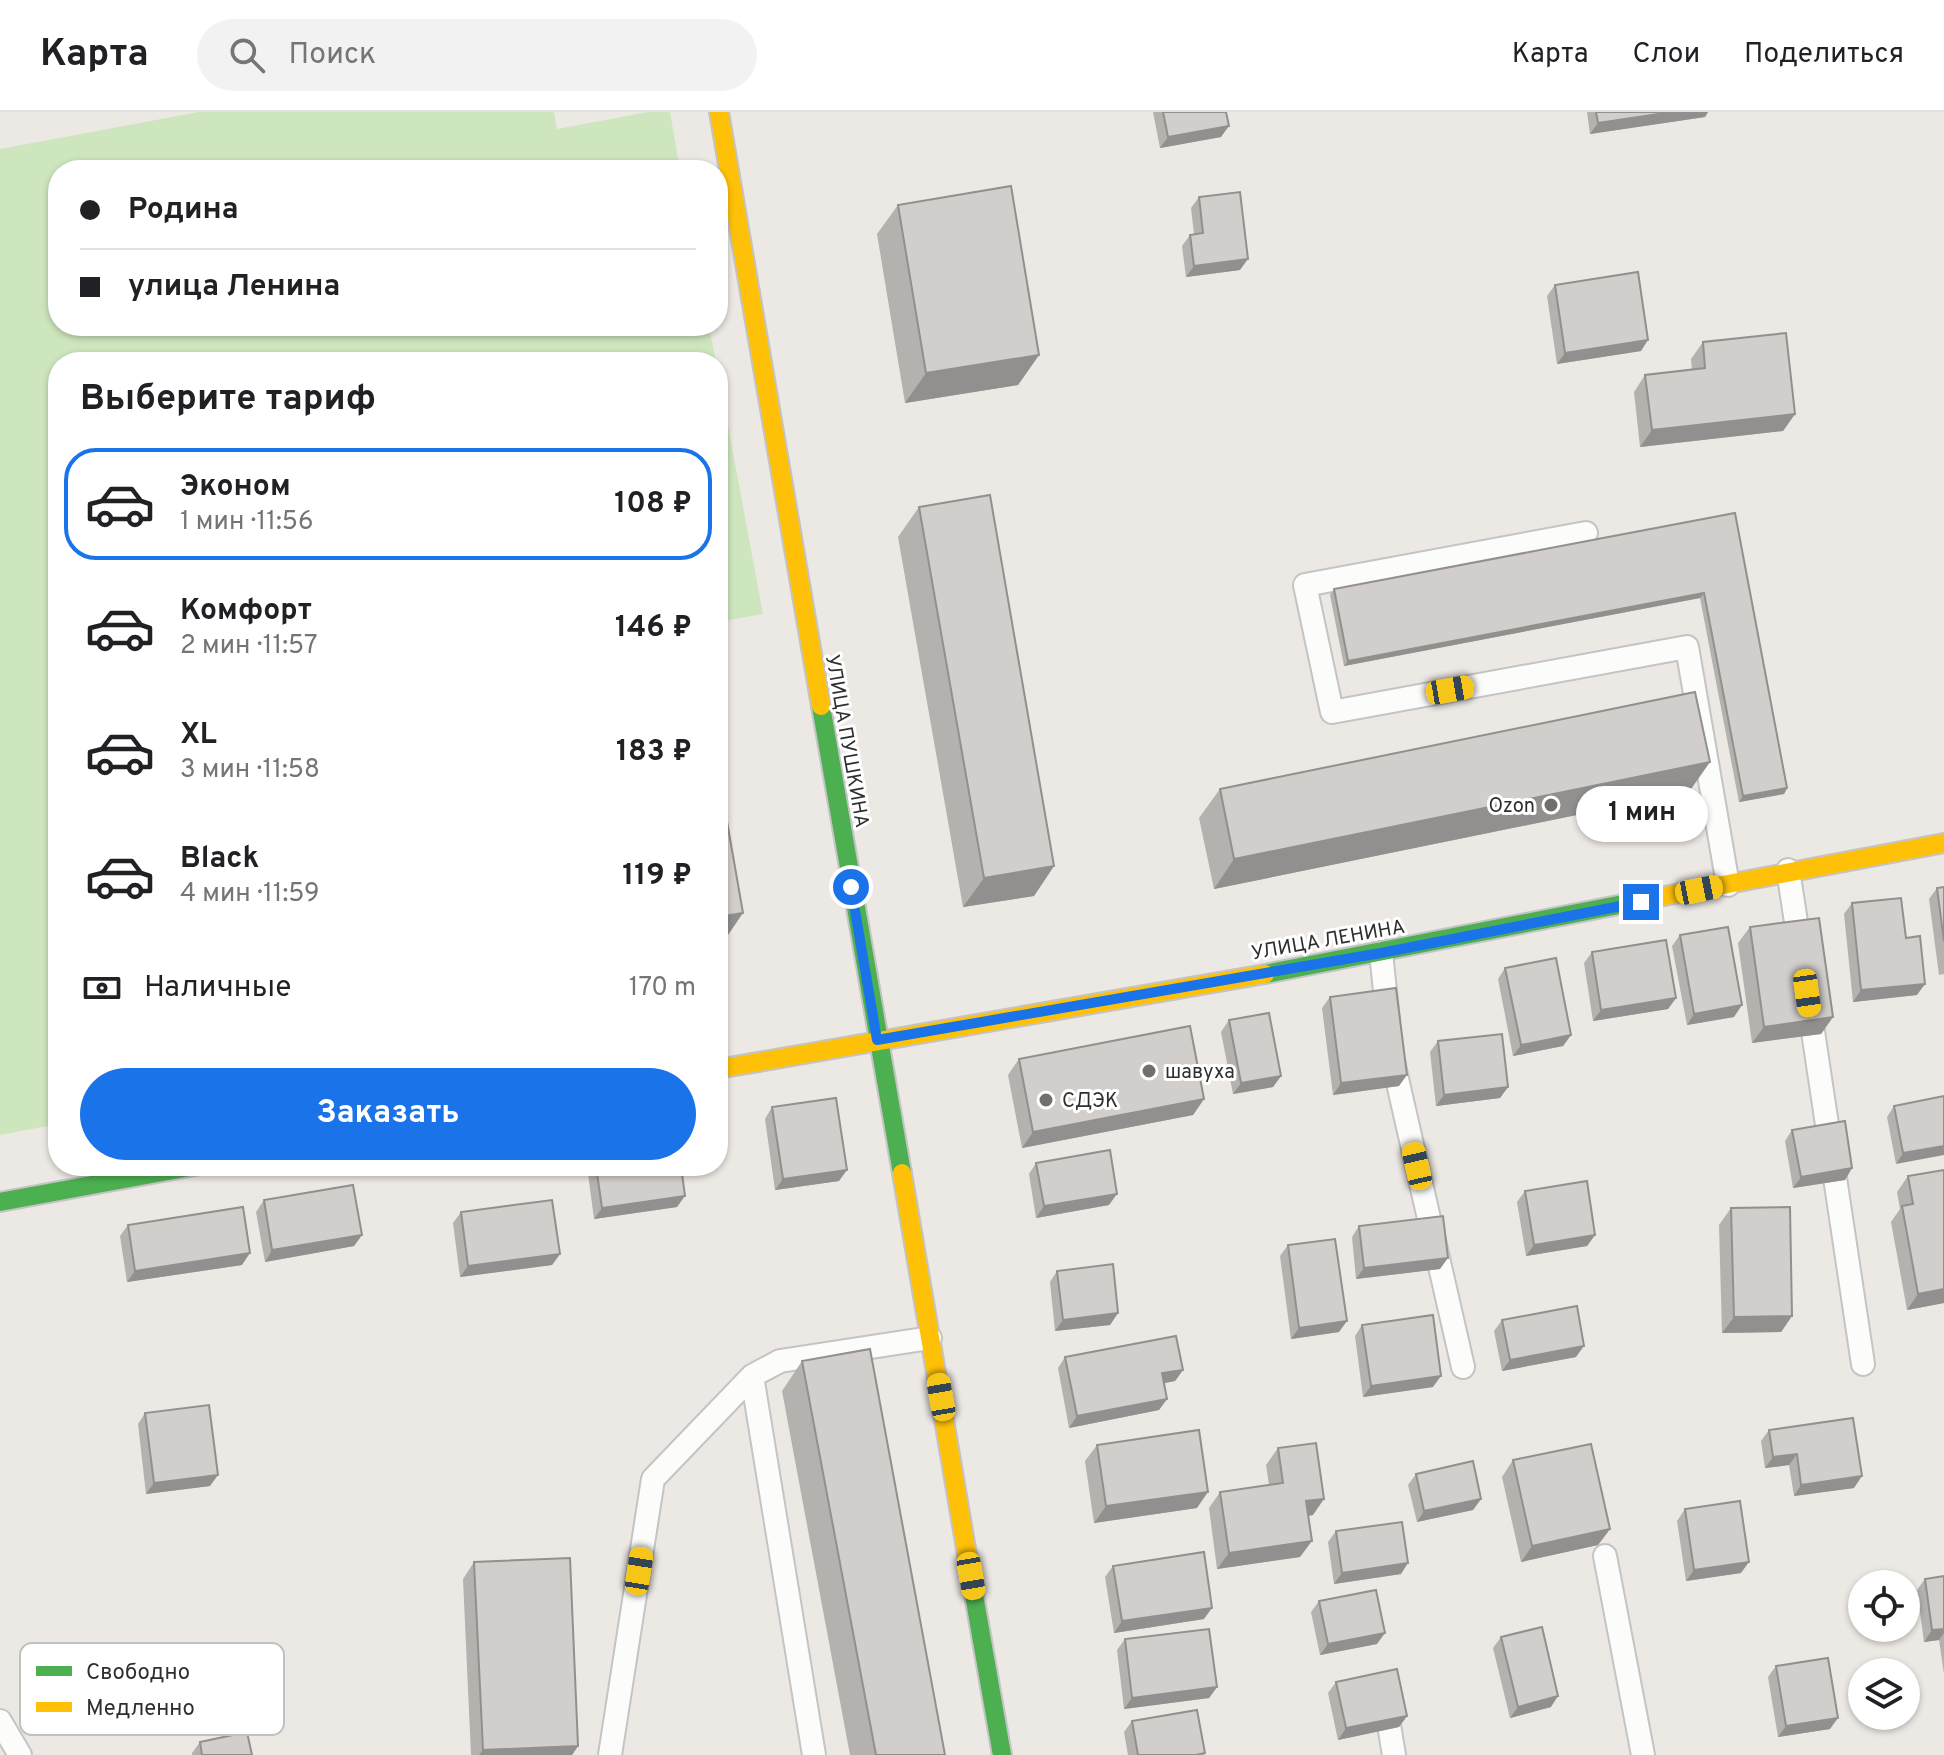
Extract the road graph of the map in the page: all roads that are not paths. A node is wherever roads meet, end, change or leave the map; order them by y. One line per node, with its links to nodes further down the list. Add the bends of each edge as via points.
1 (719, 112): 2 (street, УЛИЦА ПУШКИНА)
2 (727, 160)
3 (728, 165): 9 (street, УЛИЦА ПУШКИНА)
4 (1586, 533): 7 (lane, via 1305,585 1332,712 1687,647)
5 (1944, 843): 6 (street, УЛИЦА ЛЕНИНА)
6 (1788, 870): 7 (street, УЛИЦА ЛЕНИНА); 14 (lane)
7 (1728, 885): 8 (street, УЛИЦА ЛЕНИНА)
8 (1381, 953): 9 (street, УЛИЦА ЛЕНИНА); 15 (lane, via 1391,1052)
9 (877, 1040): 10 (street, УЛИЦА ЛЕНИНА); 13 (street, УЛИЦА ПУШКИНА)
10 (728, 1067)
11 (141, 1176): 12 (street)
12 (0, 1202)
13 (930, 1338): 16 (lane, via 780,1361); 23 (street, УЛИЦА ПУШКИНА)
14 (1863, 1364)
15 (1463, 1367)
16 (752, 1376): 21 (lane, via 653,1479); 22 (lane)
17 (1605, 1556): 25 (lane)
18 (1387, 1713): 24 (lane)
19 (0, 1721): 20 (lane)
20 (20, 1755)
21 (610, 1755)
22 (814, 1755)
23 (1002, 1755)
24 (1394, 1755)
25 (1643, 1755)

